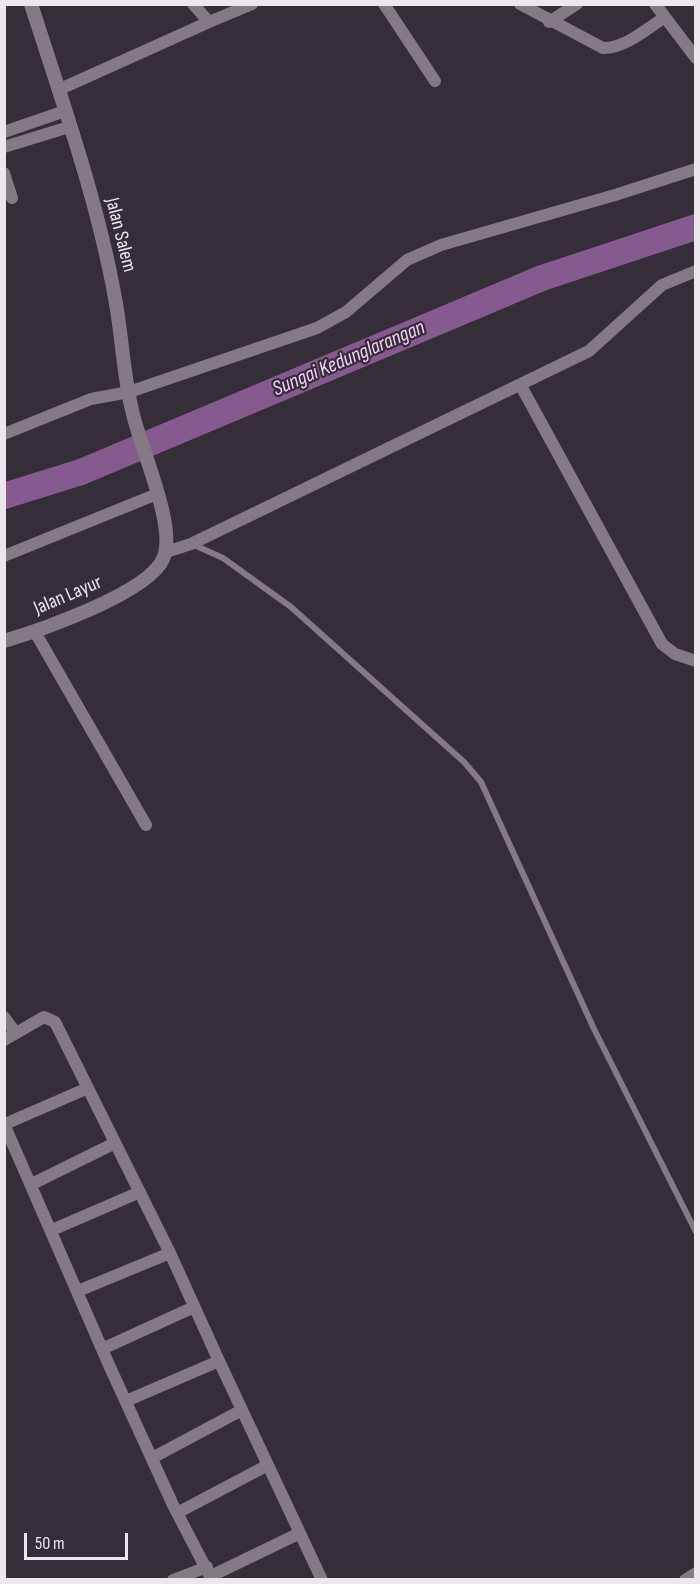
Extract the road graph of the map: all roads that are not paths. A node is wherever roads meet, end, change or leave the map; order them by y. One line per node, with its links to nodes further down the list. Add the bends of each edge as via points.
1 (31, 4): 13 (street, Jalan Salem)
2 (193, 4): 9 (street)
3 (252, 4): 9 (street)
4 (520, 4): 10 (street)
5 (577, 4): 10 (street)
6 (655, 4): 8 (street)
7 (387, 6): 12 (street)
8 (665, 17): 10 (street, via 610,48 595,46); 11 (street)
9 (209, 22): 13 (street)
10 (549, 22)
11 (696, 58)
12 (435, 81)
13 (58, 90): 14 (street, Jalan Salem)
14 (65, 111): 15 (street, Jalan Salem); 16 (street)
15 (69, 127): 17 (street); 23 (street, Jalan Salem, via 96,215)
16 (4, 132)
17 (4, 147)
18 (696, 169): 23 (street, via 441,245 407,260 346,312 316,328)
19 (4, 173): 20 (street)
20 (12, 198)
21 (696, 271): 22 (street, via 662,285 589,351)
22 (521, 386): 26 (street); 31 (street, via 662,644 675,654)
23 (129, 392): 24 (street, via 91,399); 25 (street, Jalan Salem)
24 (4, 434)
25 (157, 494): 27 (street, Jalan Salem, via 167,529); 28 (street)
26 (191, 544): 27 (street); 41 (lane, via 223,558 291,607 464,762 481,782 594,1029)
27 (166, 552): 29 (street, Jalan Layur, via 162,562 125,593)
28 (4, 556)
29 (35, 632): 30 (street, Jalan Layur); 32 (street)
30 (4, 641)
31 (696, 661)
32 (146, 825)
33 (4, 1017): 34 (street)
34 (10, 1036): 35 (street, via 44,1017 51,1018)
35 (88, 1088): 36 (street); 37 (street)
36 (5, 1124): 38 (street)
37 (115, 1143): 38 (street); 39 (street)
38 (32, 1184): 40 (street)
39 (140, 1192): 40 (street); 42 (street)
40 (52, 1230): 43 (street)
41 (696, 1232)
42 (170, 1253): 43 (street); 44 (street)
43 (78, 1291): 45 (street)
44 (194, 1307): 45 (street); 46 (street)
45 (102, 1349): 47 (street)
46 (219, 1362): 47 (street); 48 (street)
47 (126, 1401): 49 (street)
48 (242, 1410): 49 (street); 50 (street)
49 (152, 1458): 51 (street)
50 (268, 1465): 51 (street); 52 (street)
51 (177, 1513): 53 (street)
52 (299, 1530): 53 (street); 56 (street)
53 (209, 1573): 55 (street)
54 (696, 1573): 57 (street)
55 (173, 1580)
56 (322, 1580)
57 (686, 1580)

